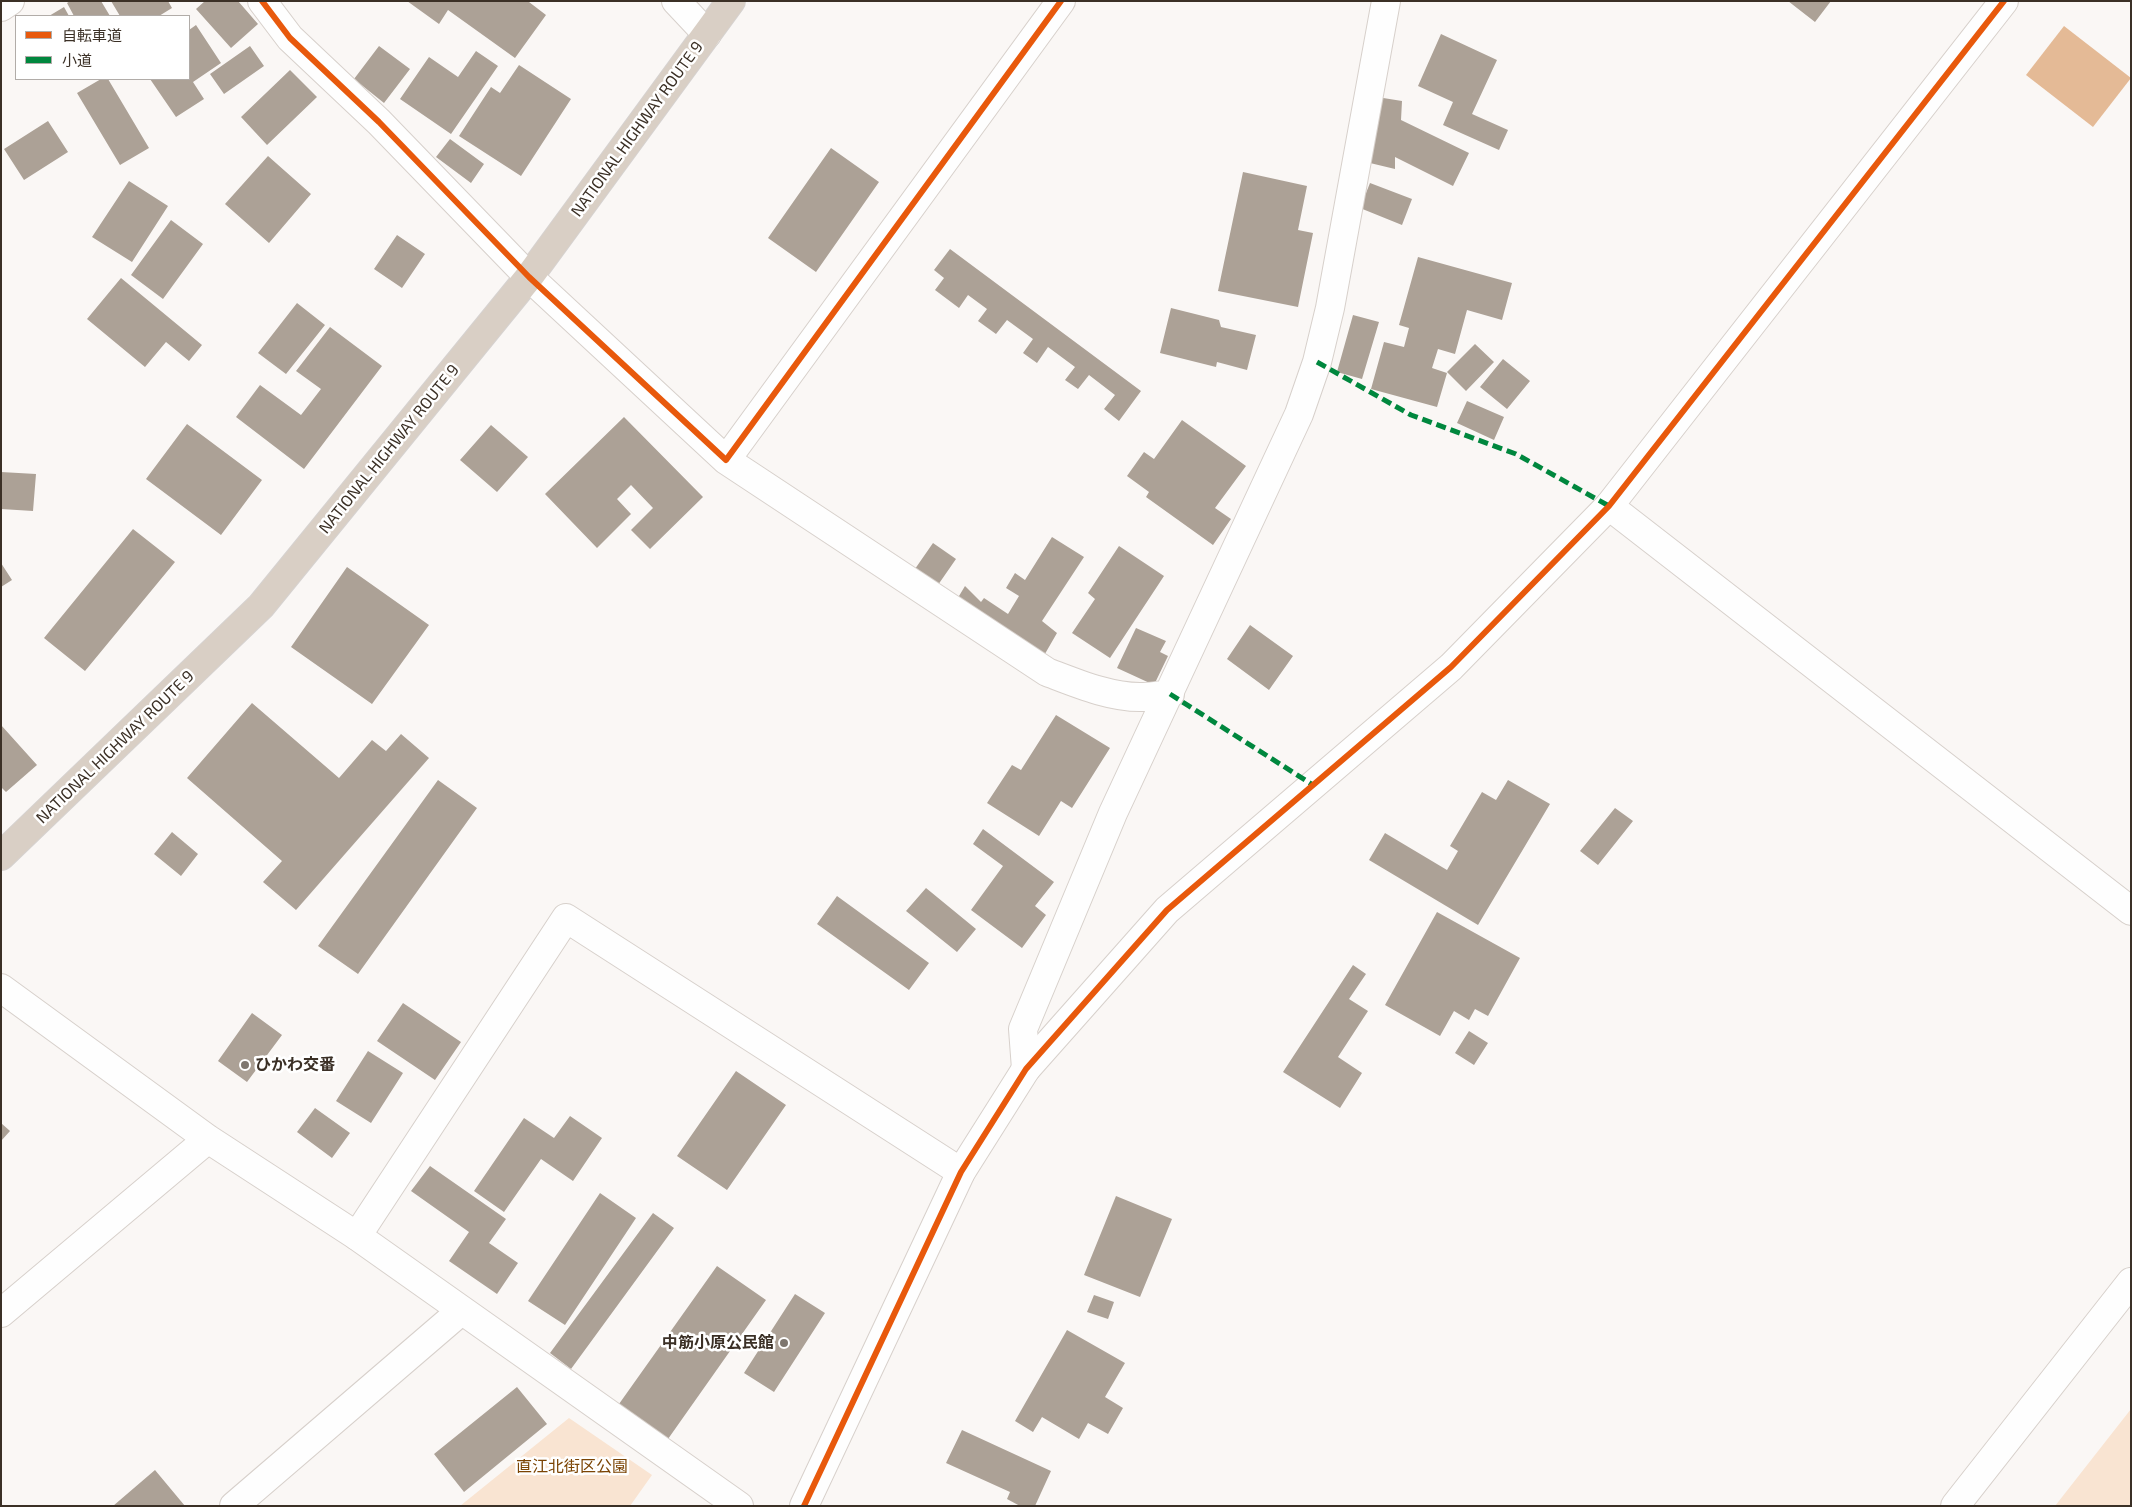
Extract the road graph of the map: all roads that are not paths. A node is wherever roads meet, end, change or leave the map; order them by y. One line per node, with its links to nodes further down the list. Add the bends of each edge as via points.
1 (10, 1): 8 (street)
2 (262, 1): 10 (street, via 290,38 379,122)
3 (676, 1): 9 (street)
4 (731, 1): 9 (highway, NATIONAL HIGHWAY ROUTE 9)
5 (1061, 1): 11 (street)
6 (1386, 1): 13 (street, via 1330,308 1317,362 1299,414)
7 (2004, 1): 12 (street)
8 (1, 6)
9 (707, 34): 10 (highway, NATIONAL HIGHWAY ROUTE 9)
10 (529, 277): 11 (street); 14 (highway, NATIONAL HIGHWAY ROUTE 9, via 261,606)
11 (726, 460): 13 (street, via 1047,672 1116,694 1142,698)
12 (1609, 506): 15 (street); 17 (street, via 1451,667 1167,910)
13 (1170, 694): 17 (street, via 1113,813 1023,1029)
14 (1, 856)
15 (2131, 911)
16 (1, 988): 18 (street)
17 (1026, 1069): 19 (street)
18 (208, 1139): 20 (street); 23 (street)
19 (960, 1172): 20 (street, via 566,918); 26 (street)
20 (357, 1236): 22 (street)
21 (2131, 1282): 27 (street)
22 (461, 1311): 24 (street); 25 (street)
23 (1, 1313)
24 (234, 1506)
25 (738, 1506)
26 (804, 1506)
27 (1955, 1506)

